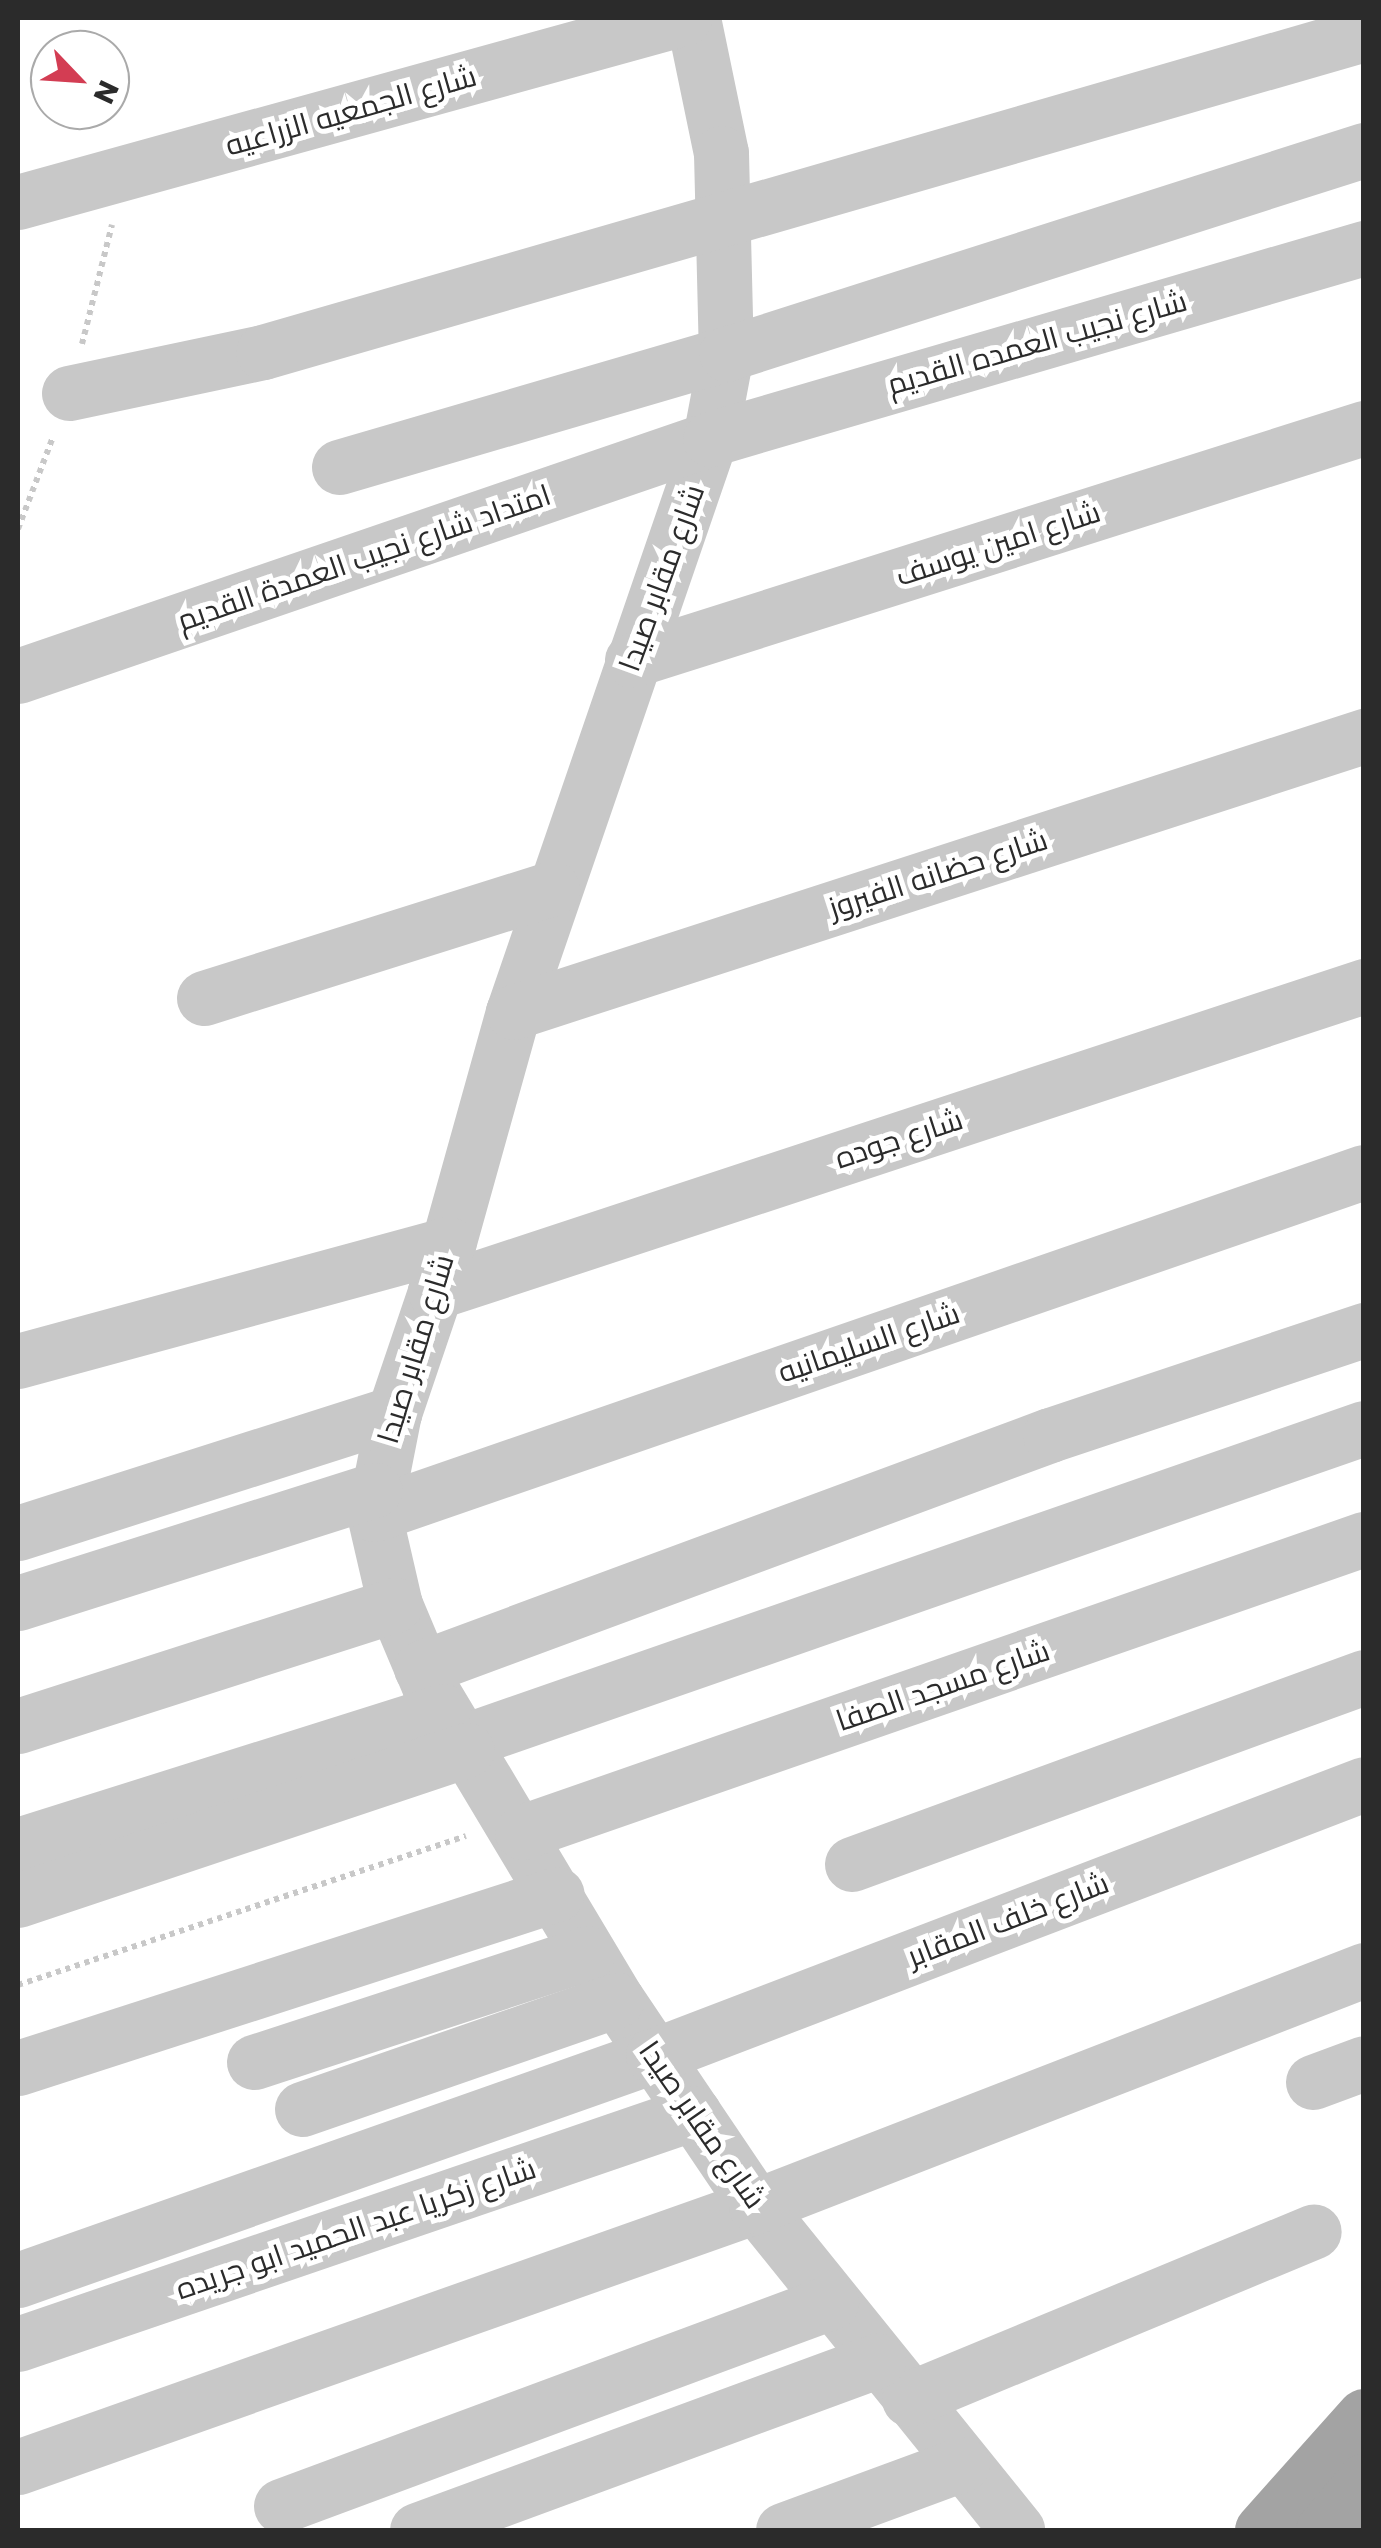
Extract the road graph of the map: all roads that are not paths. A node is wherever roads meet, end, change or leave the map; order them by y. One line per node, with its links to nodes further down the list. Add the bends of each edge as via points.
1 (684, 18): 5 (street, شارع الجمعيه الزراعيه)
2 (693, 18): 6 (street, شارع مقابر صيدا, via 718,130)
3 (1364, 34): 6 (street)
4 (1364, 150): 8 (street)
5 (18, 202)
6 (719, 216): 8 (street, شارع مقابر صيدا); 9 (street, via 263,352)
7 (1364, 248): 11 (street, شارع نجيب العمده القديم)
8 (726, 354): 11 (street, شارع مقابر صيدا); 12 (street)
9 (70, 393)
10 (1364, 428): 13 (street, شارع امين يوسف)
11 (710, 439): 13 (street, شارع مقابر صيدا); 14 (street, امتداد شارع نجيب العمدة القديم)
12 (340, 467)
13 (632, 660): 16 (street, شارع مقابر صيدا)
14 (18, 676)
15 (1364, 736): 19 (street, شارع حضانه الفيروز)
16 (552, 888): 18 (street); 19 (street, شارع مقابر صيدا)
17 (1364, 986): 21 (street, شارع جوده)
18 (204, 998)
19 (513, 1012): 21 (street, شارع مقابر صيدا)
20 (1364, 1172): 26 (street, شارع السليمانيه)
21 (442, 1268): 23 (street, شارع جوده); 24 (street, شارع مقابر صيدا)
22 (1364, 1330): 32 (street, via 1050,1435)
23 (18, 1361)
24 (394, 1413): 26 (street, شارع مقابر صيدا); 27 (street)
25 (1364, 1428): 32 (street)
26 (374, 1502): 29 (street, شارع السليمانيه); 30 (street, شارع مقابر صيدا)
27 (18, 1533)
28 (1364, 1539): 35 (street, شارع مسجد الصفا)
29 (18, 1603)
30 (395, 1605): 32 (street, شارع مقابر صيدا); 33 (street)
31 (1364, 1677): 37 (street)
32 (448, 1718): 35 (street, شارع مقابر صيدا); 36 (street); 39 (street)
33 (18, 1726)
34 (1364, 1784): 43 (street, شارع خلف المقابر)
35 (518, 1826): 38 (street, شارع مقابر صيدا)
36 (18, 1846)
37 (852, 1864)
38 (557, 1894): 40 (street, شارع مقابر صيدا); 46 (street)
39 (18, 1900)
40 (588, 1954): 42 (street, شارع مقابر صيدا); 44 (street)
41 (1364, 1970): 50 (street)
42 (617, 2000): 43 (street, شارع مقابر صيدا); 48 (street)
43 (653, 2056): 49 (street, شارع مقابر صيدا); 52 (street, شارع خلف المقابر)
44 (254, 2062)
45 (1364, 2063): 47 (street)
46 (18, 2068)
47 (1312, 2082)
48 (302, 2109)
49 (694, 2113): 50 (street, شارع مقابر صيدا); 54 (street, شارع زكريا عبد الحميد ابو جريده)
50 (756, 2206): 53 (street, شارع مقابر صيدا); 58 (street)
51 (1314, 2231): 55 (street)
52 (18, 2280)
53 (831, 2302): 55 (street, شارع مقابر صيدا); 60 (street)
54 (18, 2344)
55 (893, 2380): 57 (street, شارع مقابر صيدا); 61 (street)
56 (1364, 2416): 64 (main road)
57 (962, 2464): 62 (street); 63 (street, شارع مقابر صيدا)
58 (18, 2467)
59 (1364, 2482): 65 (main road)
60 (282, 2506)
61 (417, 2530)
62 (783, 2530)
63 (1017, 2530)
64 (1262, 2530)
65 (1323, 2530)

